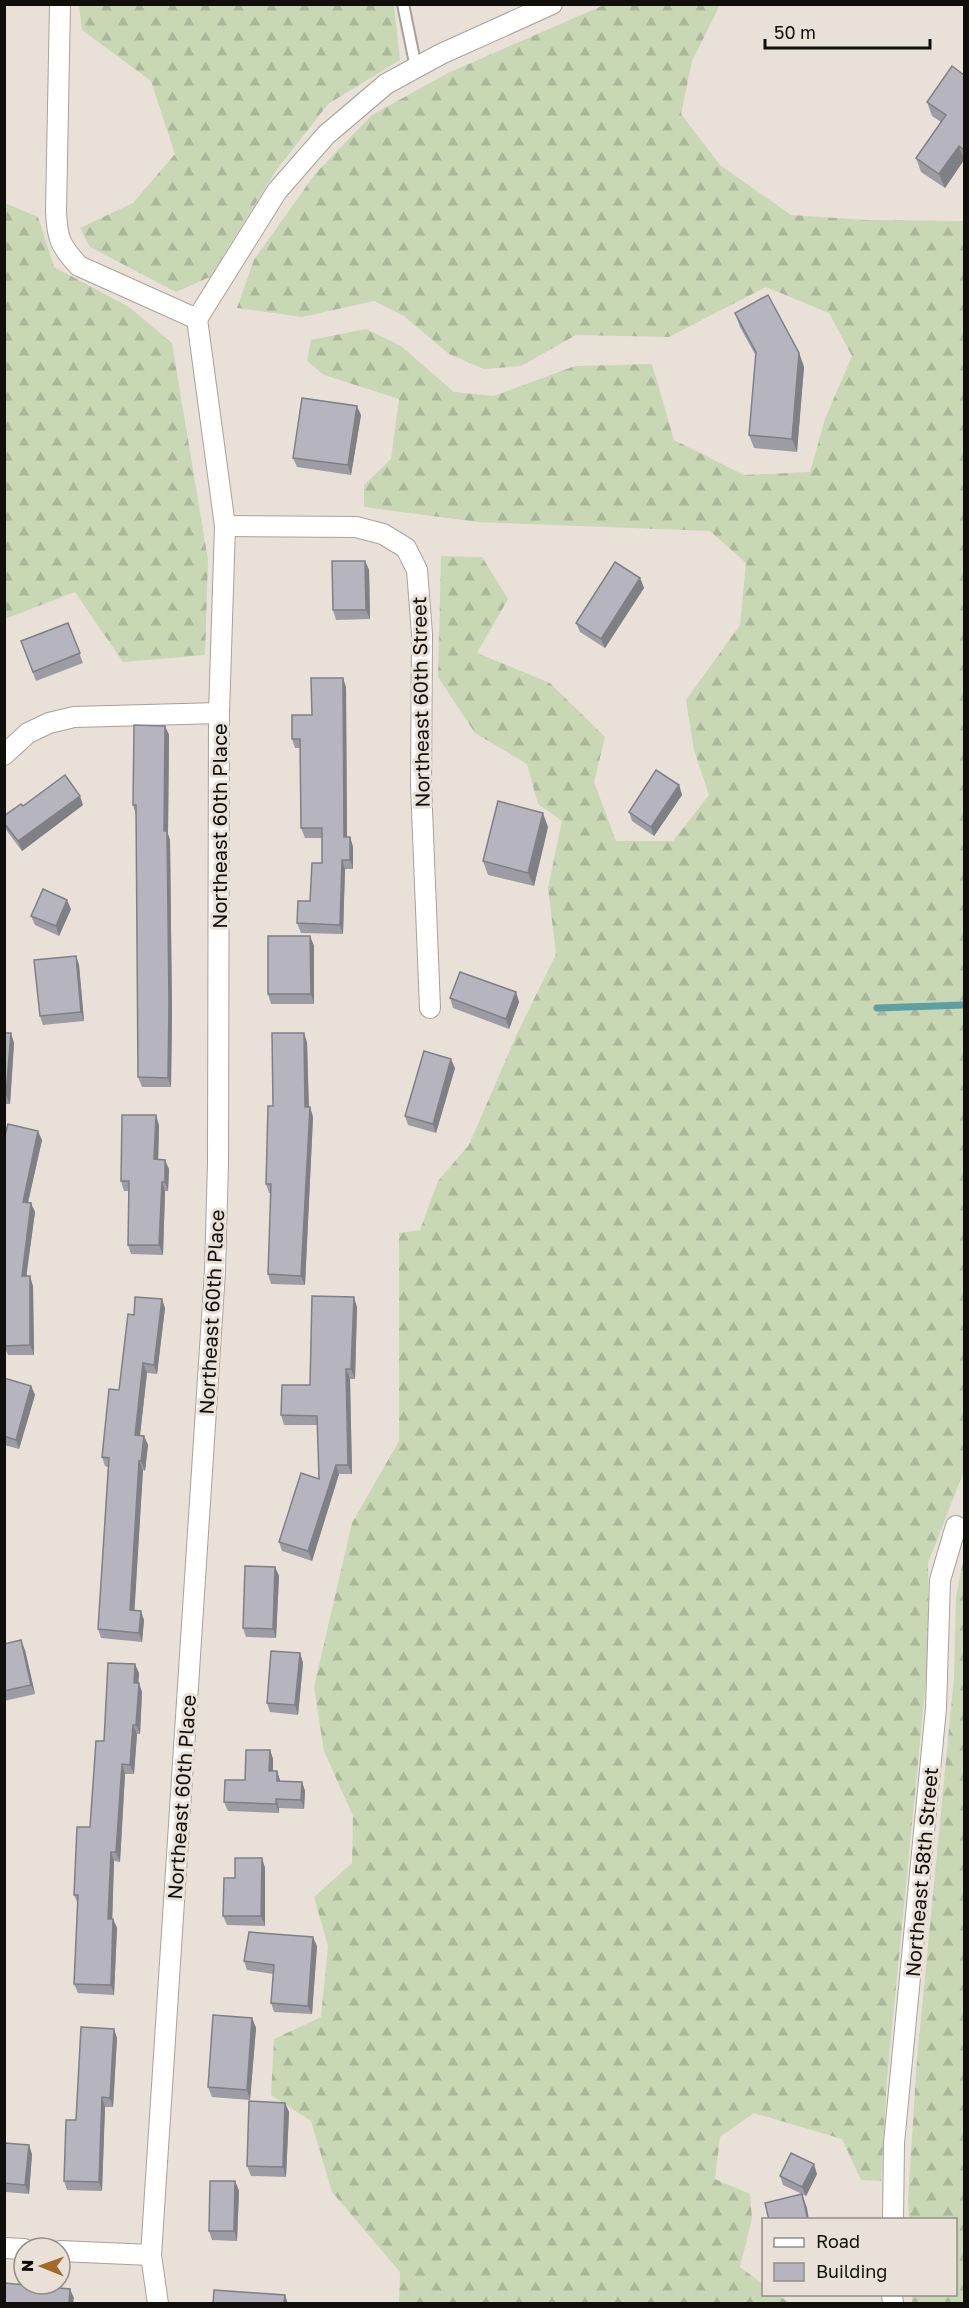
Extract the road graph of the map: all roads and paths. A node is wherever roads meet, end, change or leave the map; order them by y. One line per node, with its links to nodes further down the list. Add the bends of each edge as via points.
1 (60, 4): 5 (street, via 57,235 79,266)
2 (403, 4): 4 (lane)
3 (552, 4): 4 (street)
4 (416, 68): 5 (street, via 386,84 319,142 277,191)
5 (197, 319): 6 (street, Northeast 60th Place)
6 (225, 526): 7 (street, Northeast 60th Place); 9 (street, Northeast 60th Street, via 356,527 383,534 406,548 417,570 422,634 421,784)
7 (219, 713): 8 (street, via 74,717 28,733); 13 (street, Northeast 60th Place, via 215,1271)
8 (4, 755)
9 (430, 1008)
10 (956, 1526): 11 (street, Northeast 58th Street, via 940,1580 936,1708 894,2143)
11 (892, 2218)
12 (72, 2252): 13 (street)
13 (151, 2255): 14 (street, Northeast 60th Place)
14 (158, 2304)

